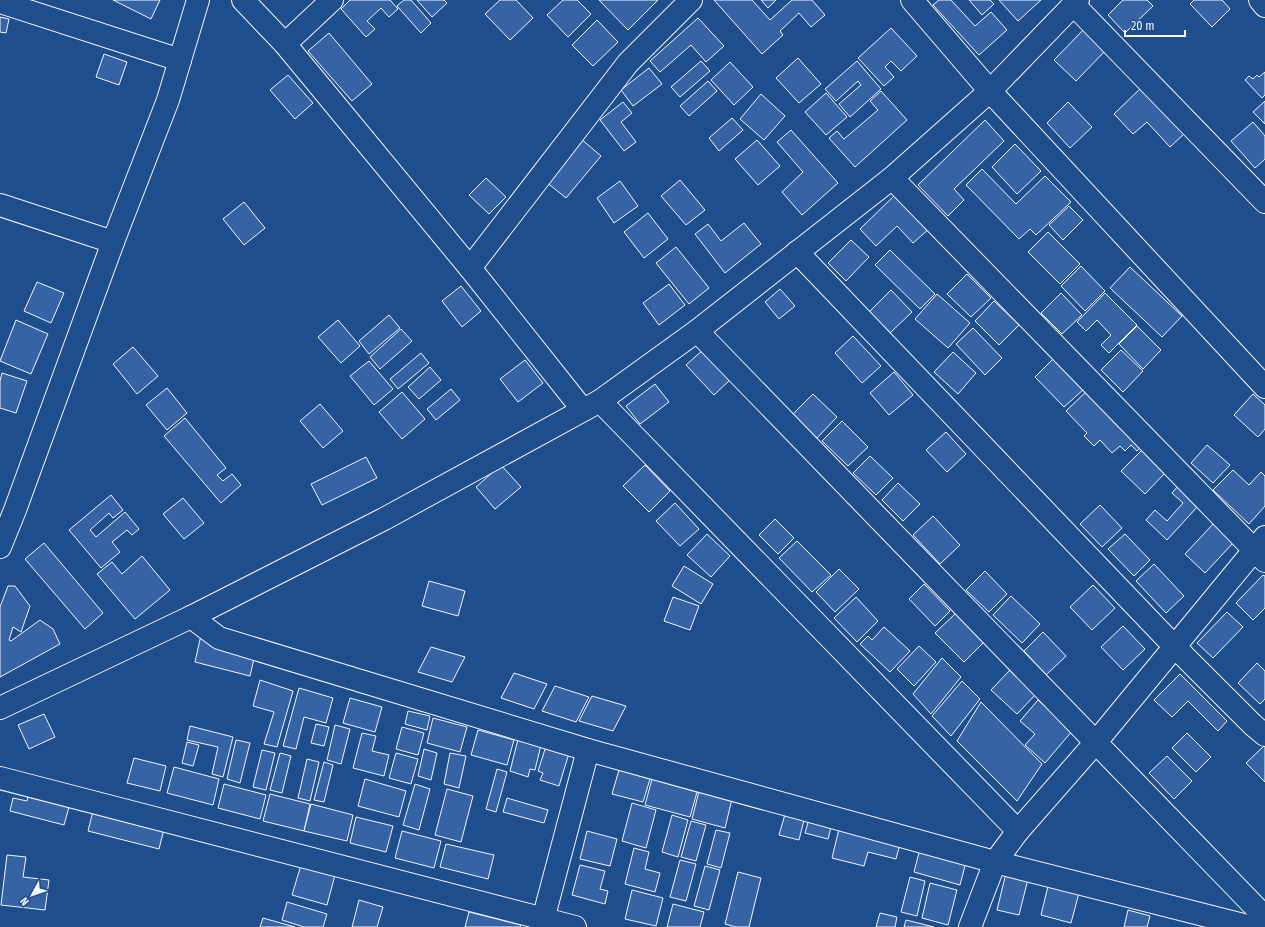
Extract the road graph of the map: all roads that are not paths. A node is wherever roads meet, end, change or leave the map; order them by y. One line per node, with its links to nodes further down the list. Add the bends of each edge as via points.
1 (198, 0): 11 (street)
2 (243, 0): 10 (street)
3 (332, 0): 10 (street)
4 (691, 0): 18 (street, via 628,63)
5 (912, 0): 12 (street)
6 (1260, 0): 9 (street)
7 (0, 2): 11 (street)
8 (1076, 2): 12 (street); 14 (street)
9 (1265, 6)
10 (285, 44): 18 (street)
11 (180, 60): 16 (street, via 168,100)
12 (990, 91): 13 (street); 20 (street)
13 (892, 178): 17 (street); 24 (street)
14 (1265, 202)
15 (0, 205): 16 (street)
16 (113, 242): 22 (street)
17 (798, 252): 19 (street); 26 (street)
18 (470, 268): 21 (street)
19 (697, 331): 21 (street); 29 (street)
20 (1265, 387)
21 (591, 405): 25 (street, via 384,519); 32 (street)
22 (8, 507): 23 (street)
23 (0, 547)
24 (1261, 549): 26 (street)
25 (191, 617): 27 (street); 30 (street, via 219,638)
26 (1174, 646): 28 (street); 29 (street)
27 (0, 708)
28 (1265, 735)
29 (1096, 742): 32 (street); 34 (street)
30 (588, 750): 33 (street); 35 (street)
31 (0, 778): 35 (street)
32 (1018, 831): 33 (street)
33 (996, 862): 37 (street); 38 (street)
34 (1265, 917)
35 (542, 923): 36 (street)
36 (575, 927)
37 (970, 927)
38 (1251, 927)

